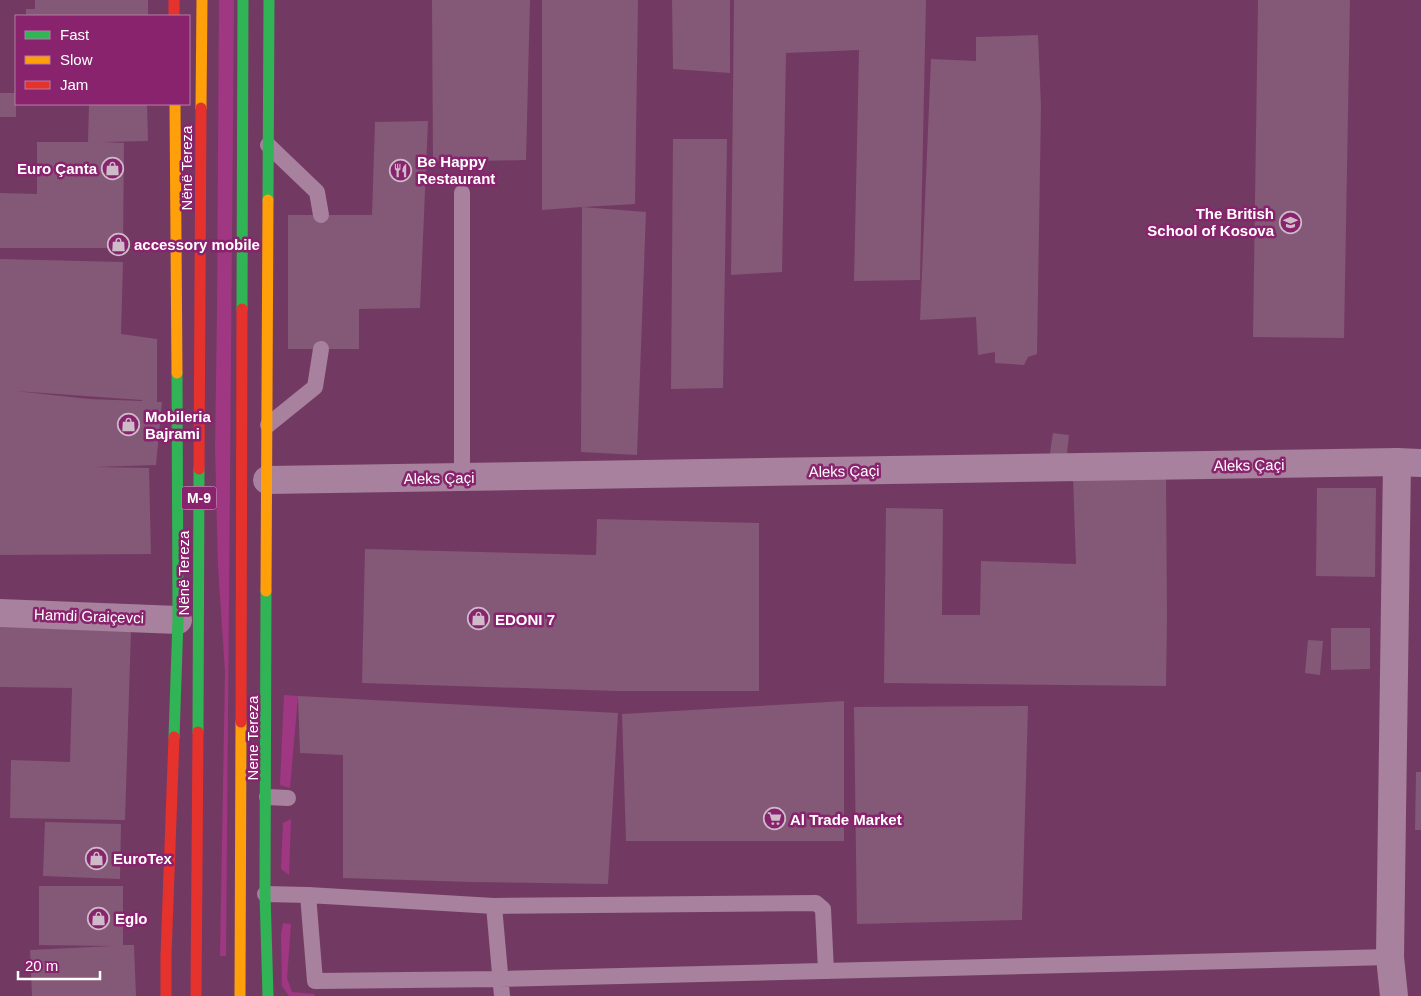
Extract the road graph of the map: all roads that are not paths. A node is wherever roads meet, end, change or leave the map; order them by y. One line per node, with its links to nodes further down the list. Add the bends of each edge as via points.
1 (174, 0): 5 (main road)
2 (202, 0): 10 (main road, Nënë Tereza / M-9)
3 (243, 0): 28 (main road)
4 (269, 0): 7 (main road)
5 (174, 15)
6 (175, 105): 10 (main road, Nënë Tereza)
7 (268, 145): 9 (lane, via 317,192); 12 (main road)
8 (462, 193): 14 (lane)
9 (321, 215)
10 (188, 280): 17 (main road, Nënë Tereza); 27 (main road, Nënë Tereza / M-9)
11 (321, 349): 12 (lane, via 315,387)
12 (268, 425): 15 (main road)
13 (1409, 463): 14 (street, Aleks Çaçi); 23 (street)
14 (462, 477): 15 (street, Aleks Çaçi)
15 (268, 480): 18 (main road, Nene Tereza)
16 (0, 613): 17 (street, Hamdi Graiçevci)
17 (178, 620): 26 (main road, Nënë Tereza)
18 (267, 797): 19 (lane); 20 (main road, Nene Tereza)
19 (288, 798)
20 (265, 894): 21 (lane); 29 (main road, Nene Tereza)
21 (308, 895): 22 (lane); 25 (lane, via 315,981)
22 (494, 906): 24 (lane, via 816,903 823,909); 25 (lane)
23 (1390, 957): 24 (lane); 31 (street)
24 (826, 971): 25 (lane)
25 (500, 979): 30 (lane)
26 (166, 996)
27 (196, 996)
28 (240, 996)
29 (268, 996)
30 (502, 996)
31 (1394, 996)

